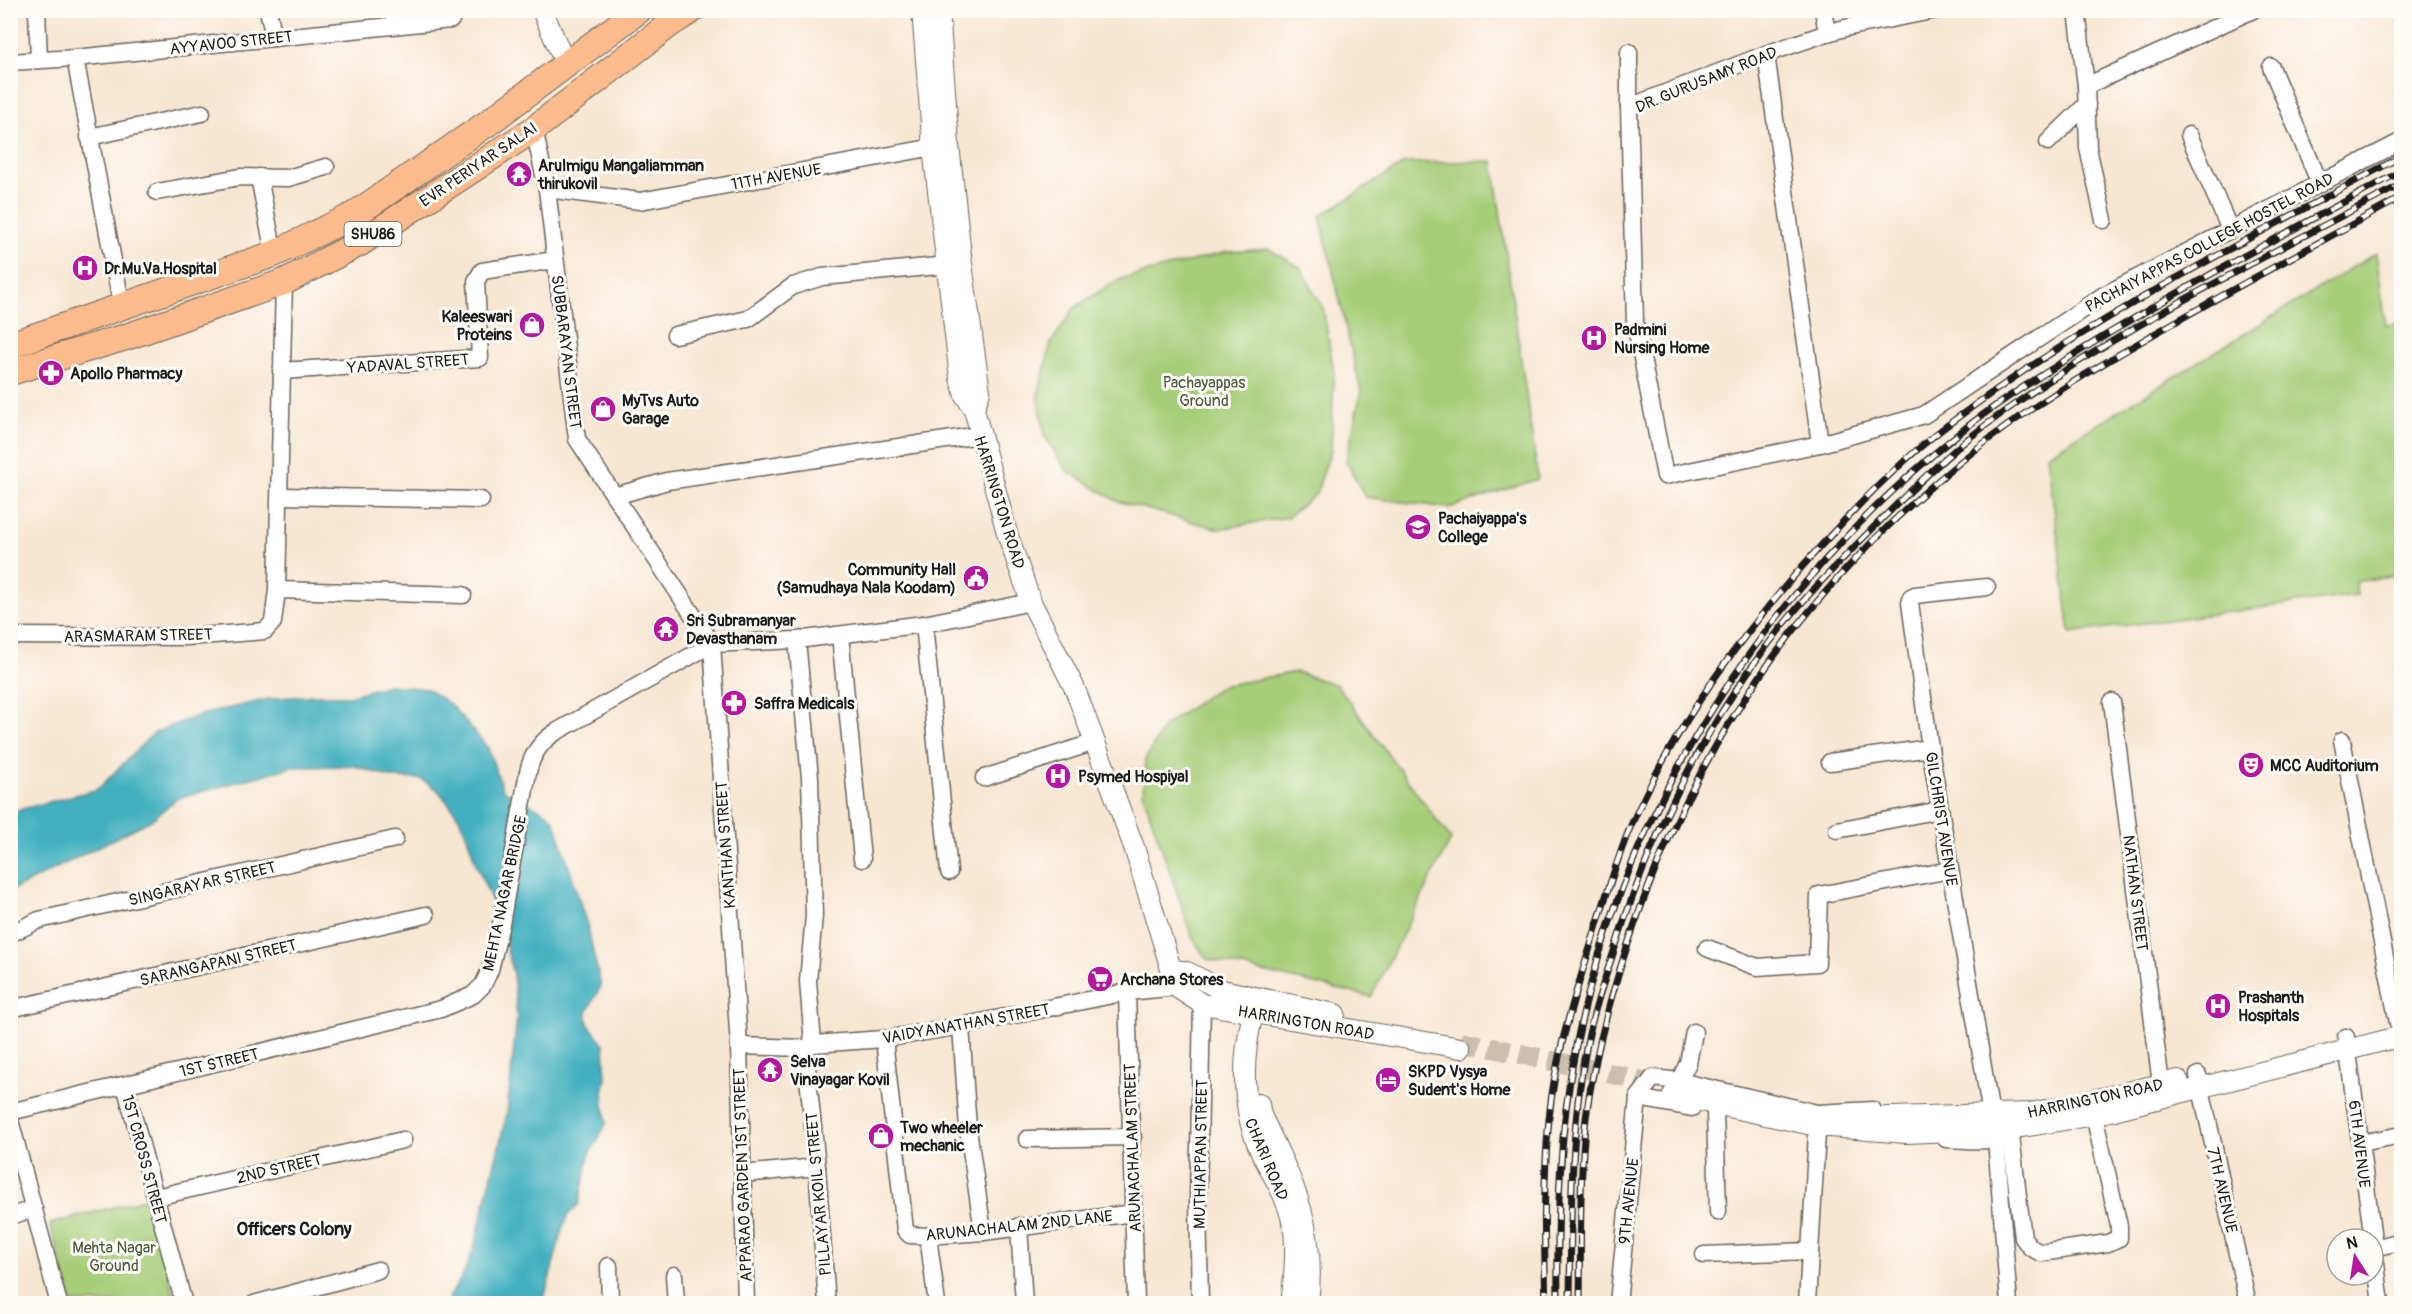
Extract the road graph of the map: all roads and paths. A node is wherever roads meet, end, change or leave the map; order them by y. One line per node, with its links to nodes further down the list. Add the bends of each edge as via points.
1 (37, 10): 19 (street)
2 (268, 10): 15 (street)
3 (542, 10): 21 (street)
4 (639, 10): 21 (main road, EVR PERIYAR SALAI / SHU86)
5 (692, 10): 27 (main road, EVR PERIYAR SALAI / SHU86)
6 (922, 10): 32 (street)
7 (939, 10): 32 (street)
8 (1823, 10): 14 (street)
9 (1937, 10): 14 (street, DR. GURUSAMY ROAD)
10 (2077, 10): 23 (street)
11 (2253, 10): 23 (street)
12 (395, 18): 13 (street, AYYAVOO STREET); 15 (street, AYYAVOO STREET)
13 (451, 20)
14 (1827, 33): 17 (street, DR. GURUSAMY ROAD)
15 (274, 38): 18 (street, AYYAVOO STREET)
16 (1629, 52): 25 (street)
17 (1766, 54): 25 (street, DR. GURUSAMY ROAD); 51 (street)
18 (75, 58): 19 (street, AYYAVOO STREET); 29 (street)
19 (39, 60): 20 (street, AYYAVOO STREET)
20 (10, 62)
21 (566, 65): 40 (main road, EVR PERIYAR SALAI / SHU86, via 354,215)
22 (2271, 67): 35 (street)
23 (2086, 86): 24 (street)
24 (2087, 104): 31 (street); 38 (street, via 2088,148)
25 (1629, 107): 45 (street, DR. GURUSAMY ROAD)
26 (202, 113): 29 (street)
27 (534, 129): 36 (street, SUBBARAYAN STREET); 43 (main road, EVR PERIYAR SALAI / SHU86, via 360,243)
28 (2189, 135): 39 (street)
29 (89, 137): 44 (street)
30 (2402, 141): 35 (street, PACHAIYAPPAS COLLEGE HOSTEL ROAD)
31 (2048, 142)
32 (941, 146): 36 (street, 11TH AVENUE, via 640,201); 42 (street, HARRINGTON ROAD)
33 (326, 167): 34 (street, via 288,178)
34 (259, 177): 37 (street); 40 (street)
35 (2320, 184): 39 (street, PACHAIYAPPAS COLLEGE HOSTEL ROAD)
36 (547, 189): 41 (street, SUBBARAYAN STREET)
37 (157, 192)
38 (2104, 220)
39 (2230, 230): 51 (street, PACHAIYAPPAS COLLEGE HOSTEL ROAD, via 2104,295 1924,415)
40 (274, 254): 44 (main road, EVR PERIYAR SALAI / SHU86)
41 (555, 260): 48 (street, YADAVAL STREET, via 482,271 476,281 480,358); 53 (street, SUBBARAYAN STREET, via 578,440)
42 (954, 264): 46 (street, via 822,277 793,286 748,319); 50 (street, HARRINGTON ROAD, via 980,392 974,409)
43 (284, 282): 48 (street); 49 (main road, EVR PERIYAR SALAI / SHU86)
44 (122, 308): 47 (main road, EVR PERIYAR SALAI / SHU86)
45 (1635, 322): 51 (street, PACHAIYAPPAS COLLEGE HOSTEL ROAD, via 1665,476)
46 (675, 335)
47 (10, 345)
48 (281, 371): 52 (street)
49 (10, 372)
50 (980, 435): 53 (street, via 667,481); 58 (street, HARRINGTON ROAD)
51 (1820, 444)
52 (280, 496): 54 (street); 56 (street)
53 (615, 496): 63 (street, SUBBARAYAN STREET)
54 (482, 500)
55 (1987, 587): 67 (street, GILCHRIST AVENUE, via 1911,597)
56 (277, 590): 57 (street); 61 (street, ARASMARAM STREET, via 273,622 265,631 187,637)
57 (464, 595)
58 (1031, 602): 59 (street); 66 (street, HARRINGTON ROAD, via 1075,689)
59 (924, 624): 60 (street); 75 (street)
60 (840, 635): 62 (street); 73 (street)
61 (10, 636)
62 (797, 640): 63 (street); 91 (street, PILLAYAR KOIL STREET, via 810,778 814,916 808,981)
63 (712, 644): 83 (street, MEHTA NAGAR BRIDGE, via 556,732 536,751 528,772 490,970 473,995); 90 (street, KANTHAN STREET)
64 (2112, 702): 94 (street, NATHAN STREET)
65 (2342, 740): 86 (street)
66 (1095, 742): 69 (street); 79 (street, HARRINGTON ROAD)
67 (1930, 748): 68 (street); 70 (street, GILCHRIST AVENUE)
68 (1830, 762)
69 (984, 778)
70 (1940, 810): 71 (street); 74 (street, GILCHRIST AVENUE)
71 (1837, 830)
72 (395, 839): 77 (street, SINGARAYAR STREET, via 39,920)
73 (862, 859)
74 (1950, 870): 78 (street, via 1819,895 1817,963 1757,967); 101 (street, GILCHRIST AVENUE)
75 (949, 872)
76 (426, 915): 82 (street, SARANGAPANI STREET)
77 (10, 934)
78 (1707, 948)
79 (1177, 975): 80 (street, VAIDYANATHAN STREET, via 1168,988); 81 (street, HARRINGTON ROAD); 84 (street, HARRINGTON ROAD, via 1222,990 1461,1045)
80 (1127, 992): 85 (street, VAIDYANATHAN STREET); 104 (street, ARUNACHALAM STREET)
81 (1202, 1004): 84 (street, HARRINGTON ROAD); 137 (street, MUTHIAPPAN STREET)
82 (10, 1009)
83 (434, 1011): 95 (street, 1ST STREET)
84 (1257, 1014): 138 (street, CHARI ROAD, via 1247,1034 1245,1100 1259,1146 1280,1184 1293,1222); 139 (street, CHARI ROAD, via 1260,1115 1304,1215 1311,1279)
85 (961, 1026): 88 (street, VAIDYANATHAN STREET); 117 (street, via 968,1129)
86 (2400, 1027): 89 (street, HARRINGTON ROAD)
87 (1694, 1032): 93 (street, via 1691,1053)
88 (884, 1039): 91 (street, VAIDYANATHAN STREET); 118 (street, ARUNACHALAM 2ND LANE, via 905,1230 910,1235)
89 (2347, 1043): 92 (street, HARRINGTON ROAD); 107 (street, 6TH AVENUE)
90 (739, 1046): 91 (street, VAIDYANATHAN STREET); 109 (street, APPARAO GARDEN 1ST STREET)
91 (809, 1046): 108 (street, PILLAYAR KOIL STREET)
92 (2199, 1082): 94 (street, HARRINGTON ROAD); 99 (street); 143 (street, 7TH AVENUE)
93 (1678, 1084): 96 (street, via 1653,1078); 101 (street, HARRINGTON ROAD, via 1818,1119)
94 (2161, 1084): 101 (street, HARRINGTON ROAD)
95 (125, 1085): 97 (street, 1ST STREET); 110 (street, 1ST CROSS STREET)
96 (1638, 1098): 98 (street); 140 (street, 9TH AVENUE)
97 (10, 1112)
98 (1715, 1112): 102 (street); 112 (street)
99 (2094, 1115): 101 (street); 101 (street, via 2119,1238 2041,1253 2024,1238)
100 (10, 1120): 111 (street)
101 (2005, 1123): 102 (street, via 1970,1140); 142 (street)
102 (1817, 1133): 121 (street)
103 (2402, 1135): 107 (street)
104 (1133, 1137): 105 (street); 113 (street, ARUNACHALAM STREET)
105 (1027, 1139)
106 (403, 1140): 110 (street, 2ND STREET)
107 (2360, 1143): 116 (street, 6TH AVENUE)
108 (818, 1167): 109 (street); 133 (street, PILLAYAR KOIL STREET)
109 (743, 1174): 132 (street, APPARAO GARDEN 1ST STREET)
110 (156, 1197): 128 (street, 1ST CROSS STREET)
111 (34, 1209): 114 (street); 127 (street)
112 (1718, 1212)
113 (1134, 1213): 115 (street, ARUNACHALAM 2ND LANE); 136 (street, ARUNACHALAM STREET)
114 (10, 1216)
115 (1019, 1226): 117 (street, ARUNACHALAM 2ND LANE); 135 (street)
116 (2371, 1227)
117 (983, 1232): 118 (street, ARUNACHALAM 2ND LANE)
118 (928, 1236): 134 (street)
119 (2385, 1242): 120 (street)
120 (2402, 1242)
121 (1810, 1251): 122 (street); 141 (street)
122 (1704, 1255)
123 (609, 1266): 130 (street)
124 (378, 1270): 129 (street)
125 (674, 1275): 131 (street)
126 (2378, 1287): 144 (street, 6TH AVENUE)
127 (59, 1304)
128 (184, 1304)
129 (254, 1304)
130 (610, 1304)
131 (676, 1304)
132 (746, 1304)
133 (827, 1304)
134 (937, 1304)
135 (1024, 1304)
136 (1136, 1304)
137 (1200, 1304)
138 (1291, 1304)
139 (1308, 1304)
140 (1618, 1304)
141 (1807, 1304)
142 (2009, 1304)
143 (2248, 1304)
144 (2380, 1304)

